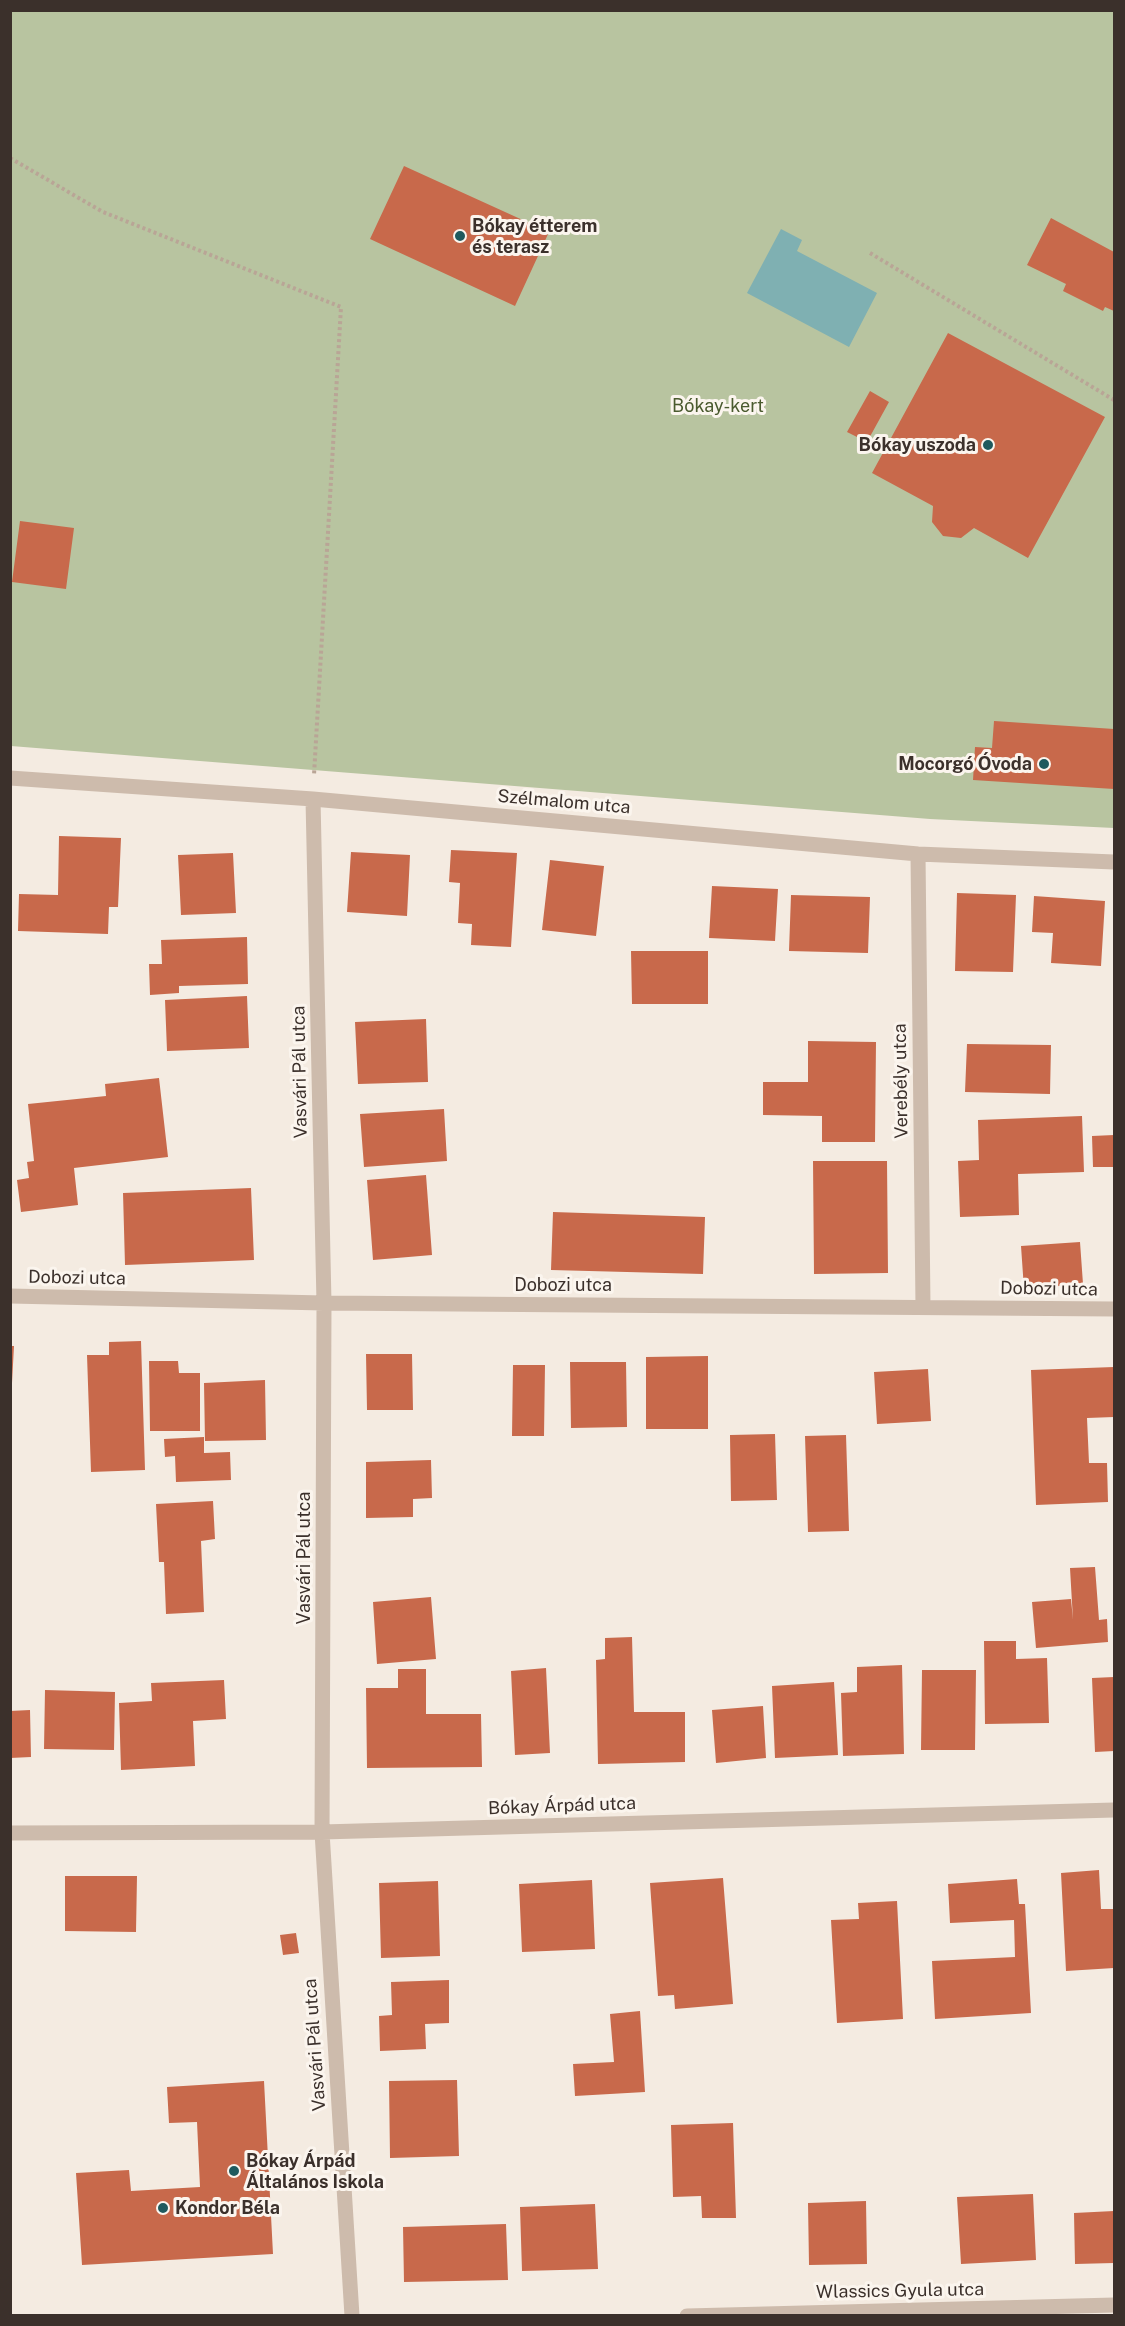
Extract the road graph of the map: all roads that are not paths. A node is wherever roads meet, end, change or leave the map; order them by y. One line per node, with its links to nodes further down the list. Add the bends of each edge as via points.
1 (10, 778): 2 (street, Szélmalom utca)
2 (313, 799): 3 (street, Szélmalom utca); 6 (street, Vasvári Pál utca)
3 (918, 854): 4 (street, Szélmalom utca); 7 (street, Verebély utca)
4 (1114, 862)
5 (10, 1296): 6 (street, Dobozi utca)
6 (324, 1303): 7 (street, Dobozi utca); 10 (street, Vasvári Pál utca)
7 (923, 1307): 8 (street, Dobozi utca)
8 (1114, 1309)
9 (1114, 1810): 10 (street, Bókay Árpád utca)
10 (322, 1832): 11 (street, Bókay Árpád utca); 13 (street, Vasvári Pál utca)
11 (10, 1833)
12 (1114, 2305): 14 (street, Wlassics Gyula utca)
13 (352, 2316)
14 (687, 2316)

